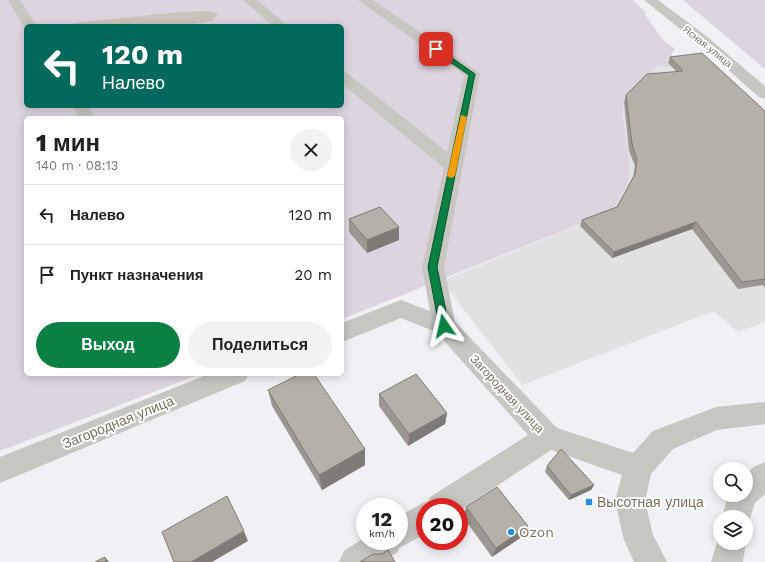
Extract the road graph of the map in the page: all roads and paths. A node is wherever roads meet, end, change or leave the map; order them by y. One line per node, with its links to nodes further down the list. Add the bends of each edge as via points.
1 (14, 0): 5 (street)
2 (249, 0): 6 (street)
3 (364, 0): 9 (street, via 472,74)
4 (650, 0): 8 (street, Ясная улица, via 700,38)
5 (29, 24)
6 (279, 24)
7 (344, 78): 9 (street)
8 (765, 94)
9 (453, 166): 10 (street, via 433,267)
10 (444, 326): 11 (street, Загородная улица, via 401,309); 14 (street, Загородная улица)
11 (344, 331)
12 (231, 376): 16 (street, Загородная улица)
13 (765, 413): 15 (street, via 716,419 663,440)
14 (548, 437): 15 (street, Загородная улица); 19 (street)
15 (638, 468): 23 (street, via 630,501 639,540)
16 (0, 470)
17 (765, 475): 18 (street)
18 (753, 486)
19 (454, 498)
20 (373, 550): 22 (street)
21 (730, 550): 24 (street)
22 (354, 562)
23 (651, 562)
24 (727, 562)

